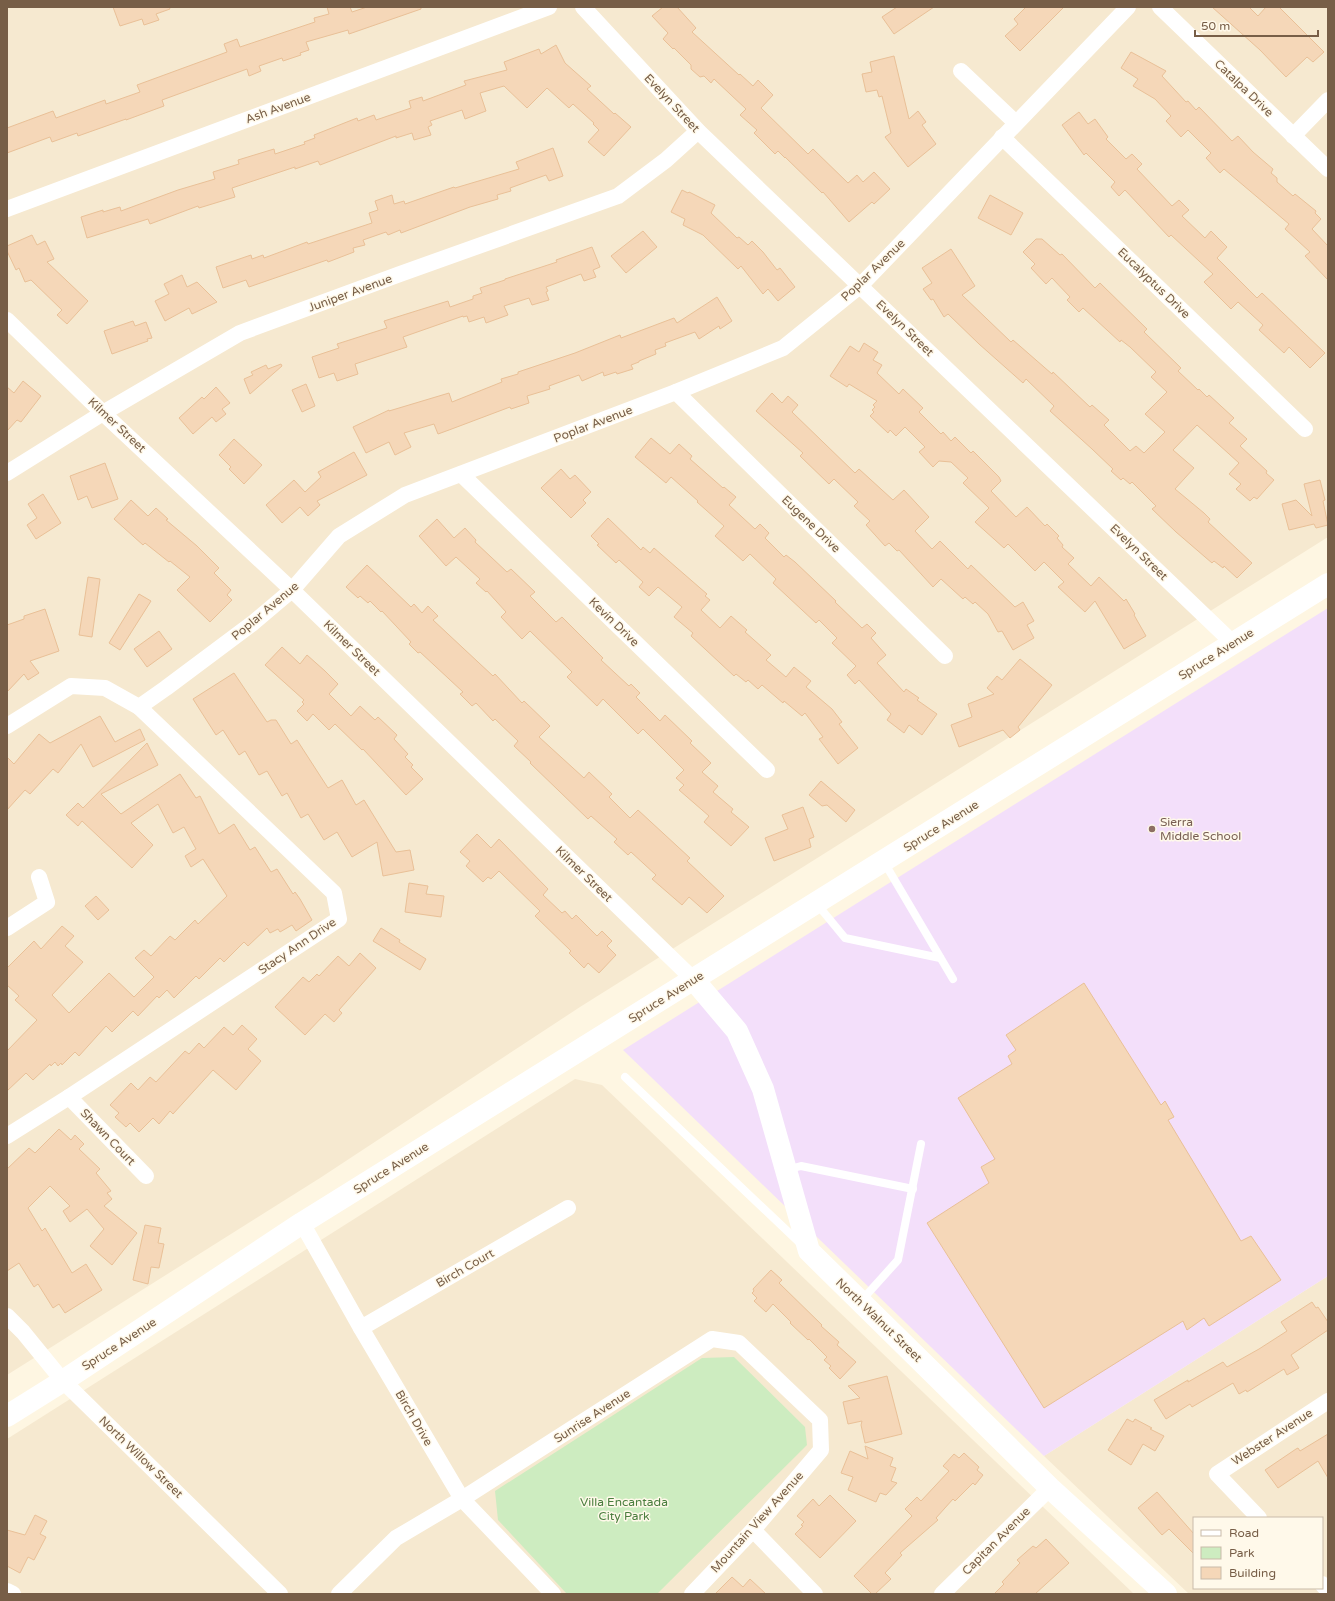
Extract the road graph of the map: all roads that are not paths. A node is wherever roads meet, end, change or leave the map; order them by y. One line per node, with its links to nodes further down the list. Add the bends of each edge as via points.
1 (549, 7): 12 (street, Ash Avenue)
2 (583, 7): 8 (street, Evelyn Street)
3 (1128, 7): 7 (street, Poplar Avenue)
4 (1160, 7): 9 (street, Catalpa Drive)
5 (961, 71): 7 (street)
6 (1328, 100): 9 (street)
7 (1016, 123): 10 (street, Poplar Avenue)
8 (698, 131): 13 (street, Evelyn Street); 16 (street, Juniper Avenue, via 666,160 618,196 240,333)
9 (1293, 136): 11 (street, Catalpa Drive)
10 (1002, 137): 13 (street, Poplar Avenue); 17 (street, Eucalyptus Drive)
11 (1328, 169)
12 (7, 209)
13 (861, 285): 15 (street, Poplar Avenue, via 783,348); 22 (street, Evelyn Street)
14 (7, 320): 16 (street, Kilmer Street)
15 (676, 392): 19 (street, Poplar Avenue); 23 (street, Eugene Drive)
16 (103, 413): 18 (street, Juniper Avenue); 21 (street, Kilmer Street)
17 (1305, 429)
18 (7, 473)
19 (461, 474): 21 (street, Poplar Avenue, via 404,495 340,536); 26 (street, Kevin Drive)
20 (1328, 584): 22 (main road, Spruce Avenue)
21 (292, 590): 24 (street, Poplar Avenue, via 253,623); 33 (street, Kilmer Street)
22 (1233, 643): 27 (main road, Spruce Avenue)
23 (945, 656)
24 (139, 707): 25 (street, via 105,688 71,686); 35 (street, Stacy Ann Drive, via 334,892 339,919)
25 (7, 726)
26 (767, 770)
27 (884, 862): 29 (main road, Spruce Avenue); 31 (lane)
28 (39, 877): 30 (street, via 47,902)
29 (816, 903): 31 (lane, via 845,938); 33 (main road, Spruce Avenue)
30 (7, 928)
31 (940, 958): 32 (lane)
32 (953, 979)
33 (694, 980): 38 (main road, via 738,1031 762,1089); 42 (main road, Spruce Avenue)
34 (625, 1077): 43 (lane)
35 (70, 1097): 36 (street, Stacy Ann Drive); 39 (street, Shawn Court)
36 (7, 1136)
37 (921, 1144): 40 (lane)
38 (785, 1170): 40 (lane, via 801,1166); 43 (main road)
39 (146, 1176)
40 (913, 1189): 44 (lane, via 898,1260)
41 (568, 1208): 46 (street, Birch Court)
42 (302, 1223): 46 (street, Birch Drive); 47 (main road, Spruce Avenue)
43 (808, 1251): 44 (main road, North Walnut Street)
44 (861, 1302): 51 (main road, North Walnut Street)
45 (7, 1316): 47 (street, North Willow Street)
46 (361, 1328): 52 (street, Birch Drive)
47 (63, 1381): 49 (main road, Spruce Avenue); 57 (street, North Willow Street)
48 (1328, 1401): 53 (street, Webster Avenue, via 1217,1474)
49 (7, 1416)
50 (821, 1450): 52 (street, Sunrise Avenue, via 820,1420 739,1343 712,1339); 54 (street, Mountain View Avenue)
51 (1050, 1488): 62 (street, Capitan Avenue); 63 (main road, North Walnut Street)
52 (462, 1500): 58 (street, Sunrise Avenue, via 396,1538); 59 (street, Birch Drive)
53 (1258, 1517)
54 (753, 1530): 60 (street, Mountain View Avenue); 61 (street)
55 (7, 1591): 56 (street)
56 (14, 1594)
57 (280, 1594)
58 (339, 1594)
59 (553, 1594)
60 (692, 1594)
61 (815, 1594)
62 (942, 1594)
63 (1166, 1594)

